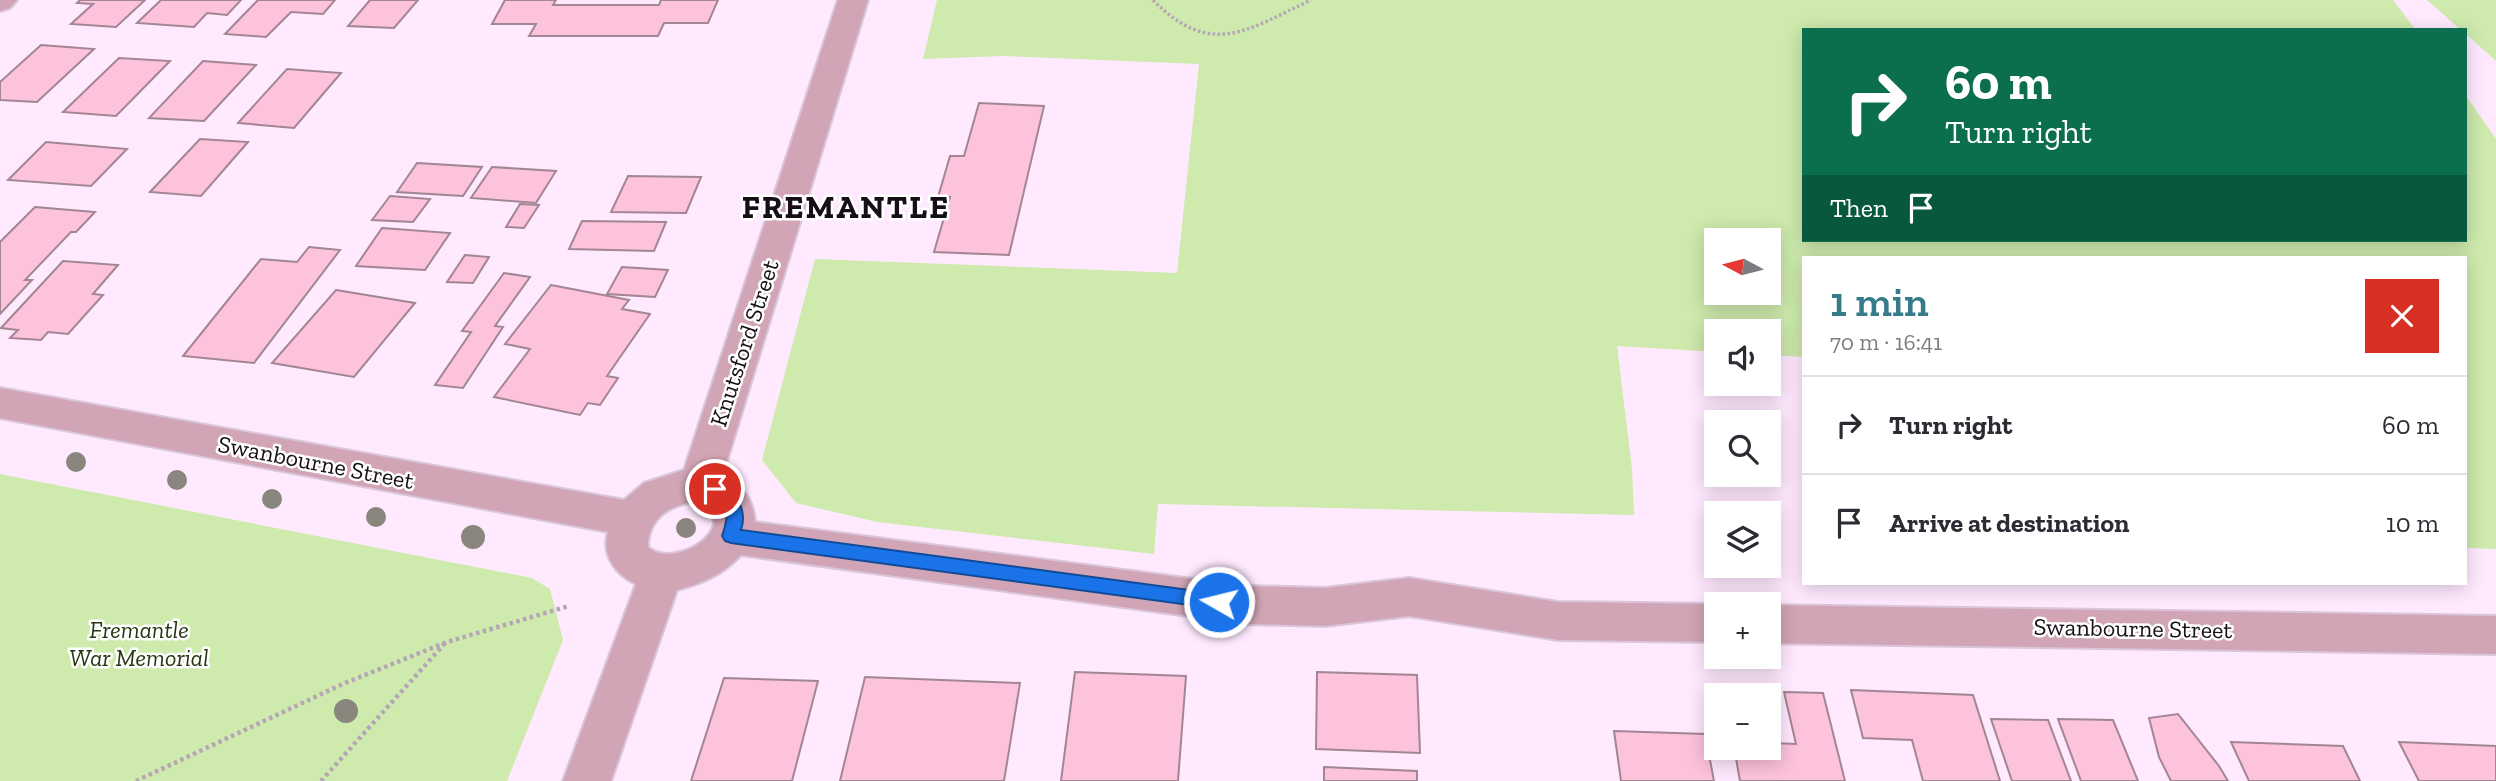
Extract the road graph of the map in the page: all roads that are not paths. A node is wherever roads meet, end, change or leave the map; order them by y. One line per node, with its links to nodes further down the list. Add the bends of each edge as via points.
1 (853, 0): 3 (street, Knutsford Street)
2 (0, 403): 4 (street, Swanbourne Street)
3 (699, 485): 4 (street, via 669,490); 5 (street, via 715,489 734,508)
4 (632, 519): 6 (street, via 626,548 632,561)
5 (731, 536): 6 (street, via 710,560); 7 (street, via 1247,605 1325,607 1409,597 1558,621)
6 (661, 574): 10 (street)
7 (1704, 623)
8 (1781, 624): 9 (street, Swanbourne Street)
9 (2496, 635)
10 (587, 781)

